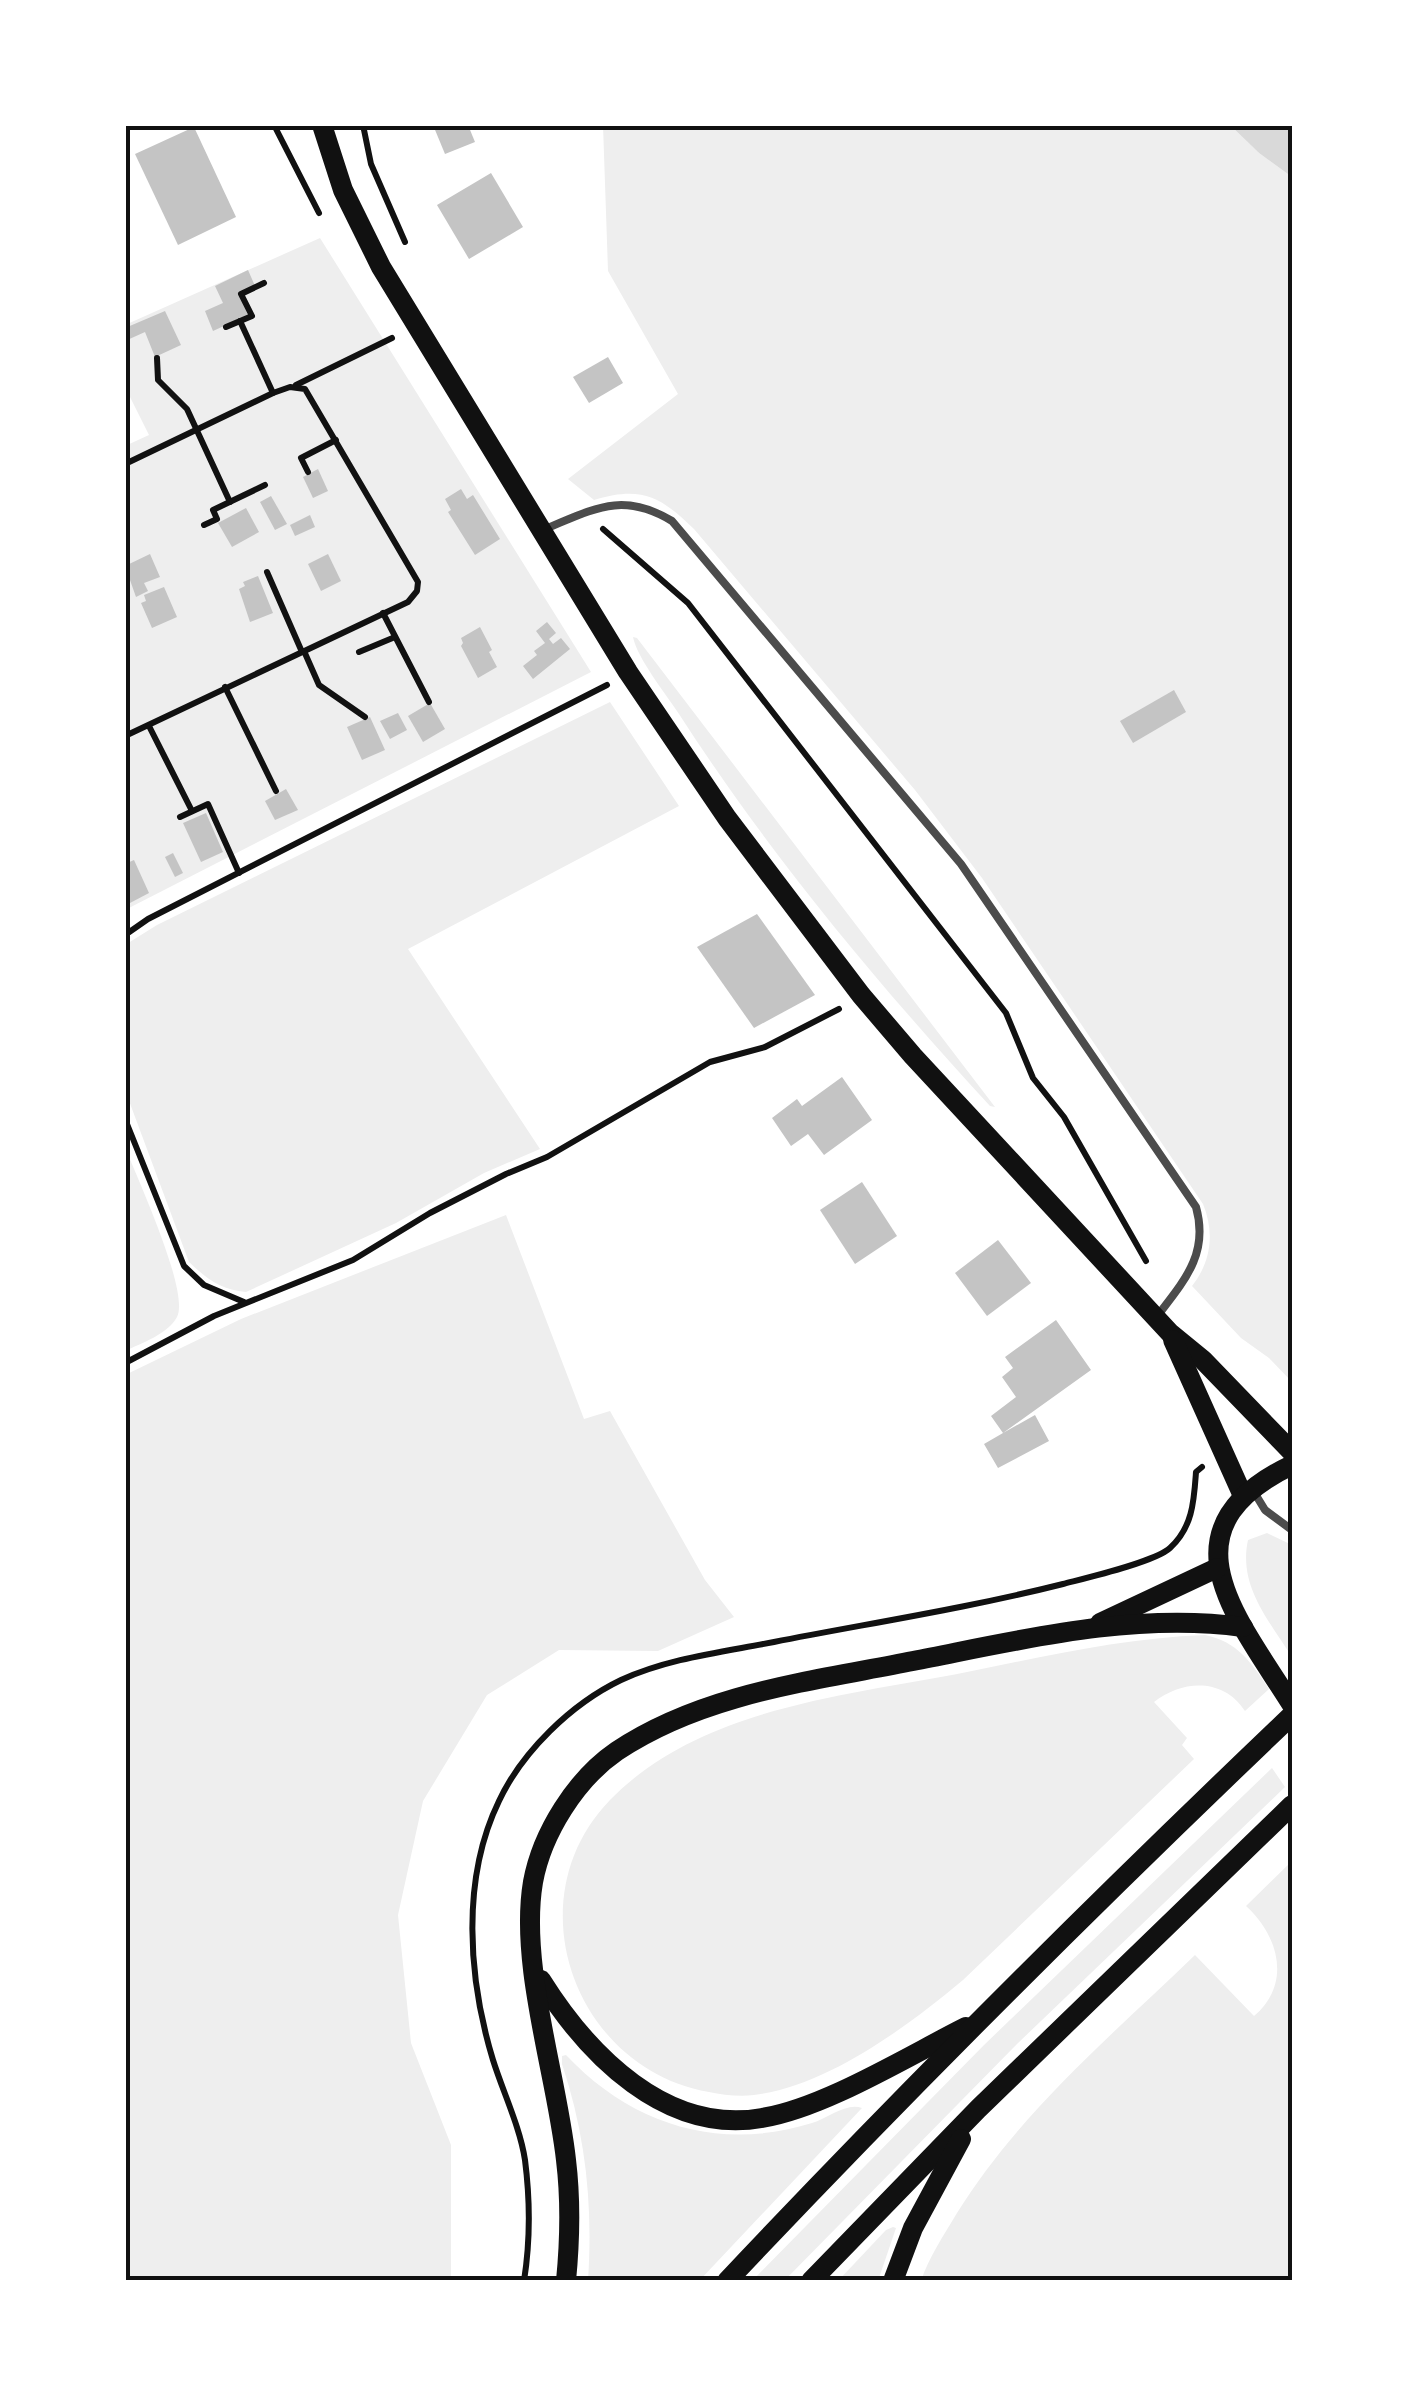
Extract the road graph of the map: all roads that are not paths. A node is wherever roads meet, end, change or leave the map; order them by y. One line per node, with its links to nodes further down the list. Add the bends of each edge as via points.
1 (326, 131): 2 (main road, via 343,190 381,267)
2 (541, 530): 3 (main road, via 727,818 862,995); 3 (lane, via 621,504 672,521 961,864 1196,1207 1200,1250)
3 (1163, 1326): 4 (main road); 6 (main road)
4 (1292, 1452)
5 (1292, 1465): 6 (main road)
6 (1247, 1492): 7 (lane); 8 (main road, via 1223,1530)
7 (1292, 1530)
8 (1216, 1568): 9 (main road); 10 (main road)
9 (1094, 1626): 10 (main road); 14 (main road, via 776,1689 658,1726 614,1754 575,1791 544,1842 531,1912)
10 (1243, 1627): 11 (main road)
11 (1292, 1705)
12 (1292, 1715): 15 (main road)
13 (1292, 1804): 16 (main road)
14 (536, 1971): 15 (main road, via 560,2009 615,2069 656,2101 712,2120 760,2119 802,2108); 17 (main road, via 566,2157)
15 (981, 2020): 18 (main road)
16 (978, 2110): 19 (main road); 20 (main road, via 941,2172)
17 (566, 2281)
18 (727, 2281)
19 (812, 2281)
20 (893, 2281)

